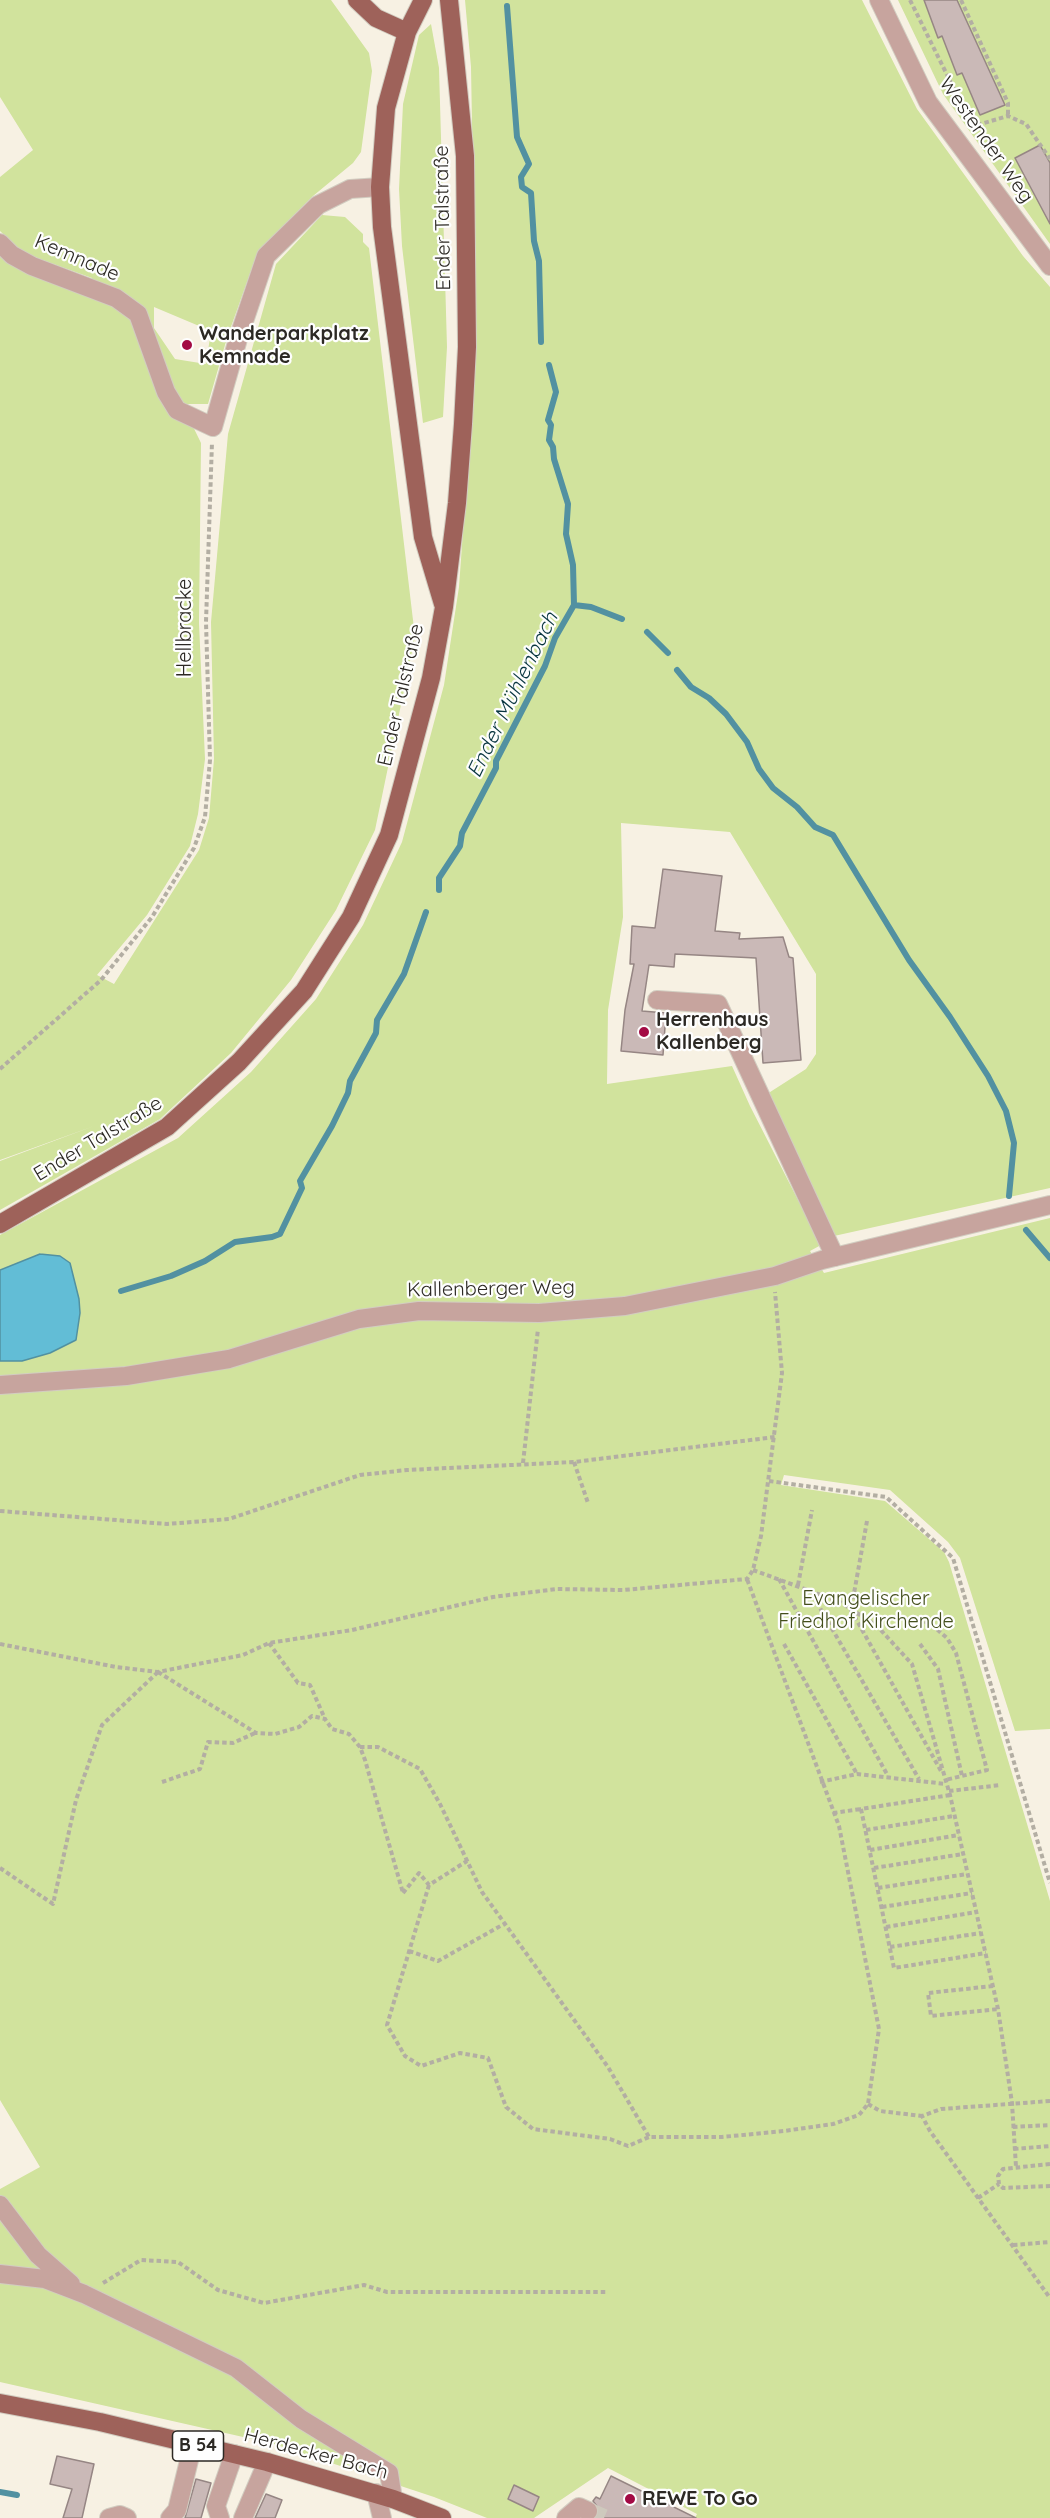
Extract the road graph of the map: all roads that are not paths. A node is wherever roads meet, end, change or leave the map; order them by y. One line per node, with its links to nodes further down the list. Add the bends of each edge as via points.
1 (357, 0): 5 (main road, via 376,18)
2 (423, 0): 5 (main road)
3 (449, 0): 9 (main road, Ender Talstraße, via 465,156 467,347 457,503)
4 (879, 0): 8 (street, Westender Weg, via 928,102)
5 (407, 32): 6 (main road, via 386,108)
6 (380, 187): 7 (street, Kemnade, via 350,189 318,205 266,256 213,426 177,410 166,392 138,314 116,298 32,266); 9 (main road, via 381,227 423,537)
7 (0, 243)
8 (1050, 266)
9 (444, 607): 12 (main road, Ender Talstraße, via 431,678 389,835 351,918 304,991 239,1062 167,1127)
10 (657, 1000): 13 (street, via 718,1004)
11 (1050, 1205): 13 (street, Kallenberger Weg)
12 (0, 1224)
13 (835, 1257): 14 (street, Kallenberger Weg, via 775,1276 625,1306 539,1313 419,1311 359,1319 229,1359 126,1376)
14 (0, 1385)
15 (0, 2205): 17 (street, via 38,2255)
16 (0, 2274): 17 (street, via 45,2279)
17 (84, 2294): 22 (street, via 236,2368 301,2419 389,2473)
18 (0, 2403): 19 (main road, Herdecker Bach / B 54)
19 (193, 2444): 20 (main road, Herdecker Bach / B 54); 26 (street, via 177,2510)
20 (234, 2454): 21 (main road, Herdecker Bach / B 54); 27 (street, via 216,2506)
21 (267, 2462): 22 (main road, Herdecker Bach / B 54); 28 (street)
22 (385, 2496): 29 (street); 30 (main road, Herdecker Bach / B 54)
23 (588, 2511): 31 (street, via 579,2507)
24 (109, 2518): 25 (street)
25 (127, 2518)
26 (170, 2518)
27 (220, 2518)
28 (243, 2518)
29 (382, 2518)
30 (441, 2518)
31 (566, 2518)

